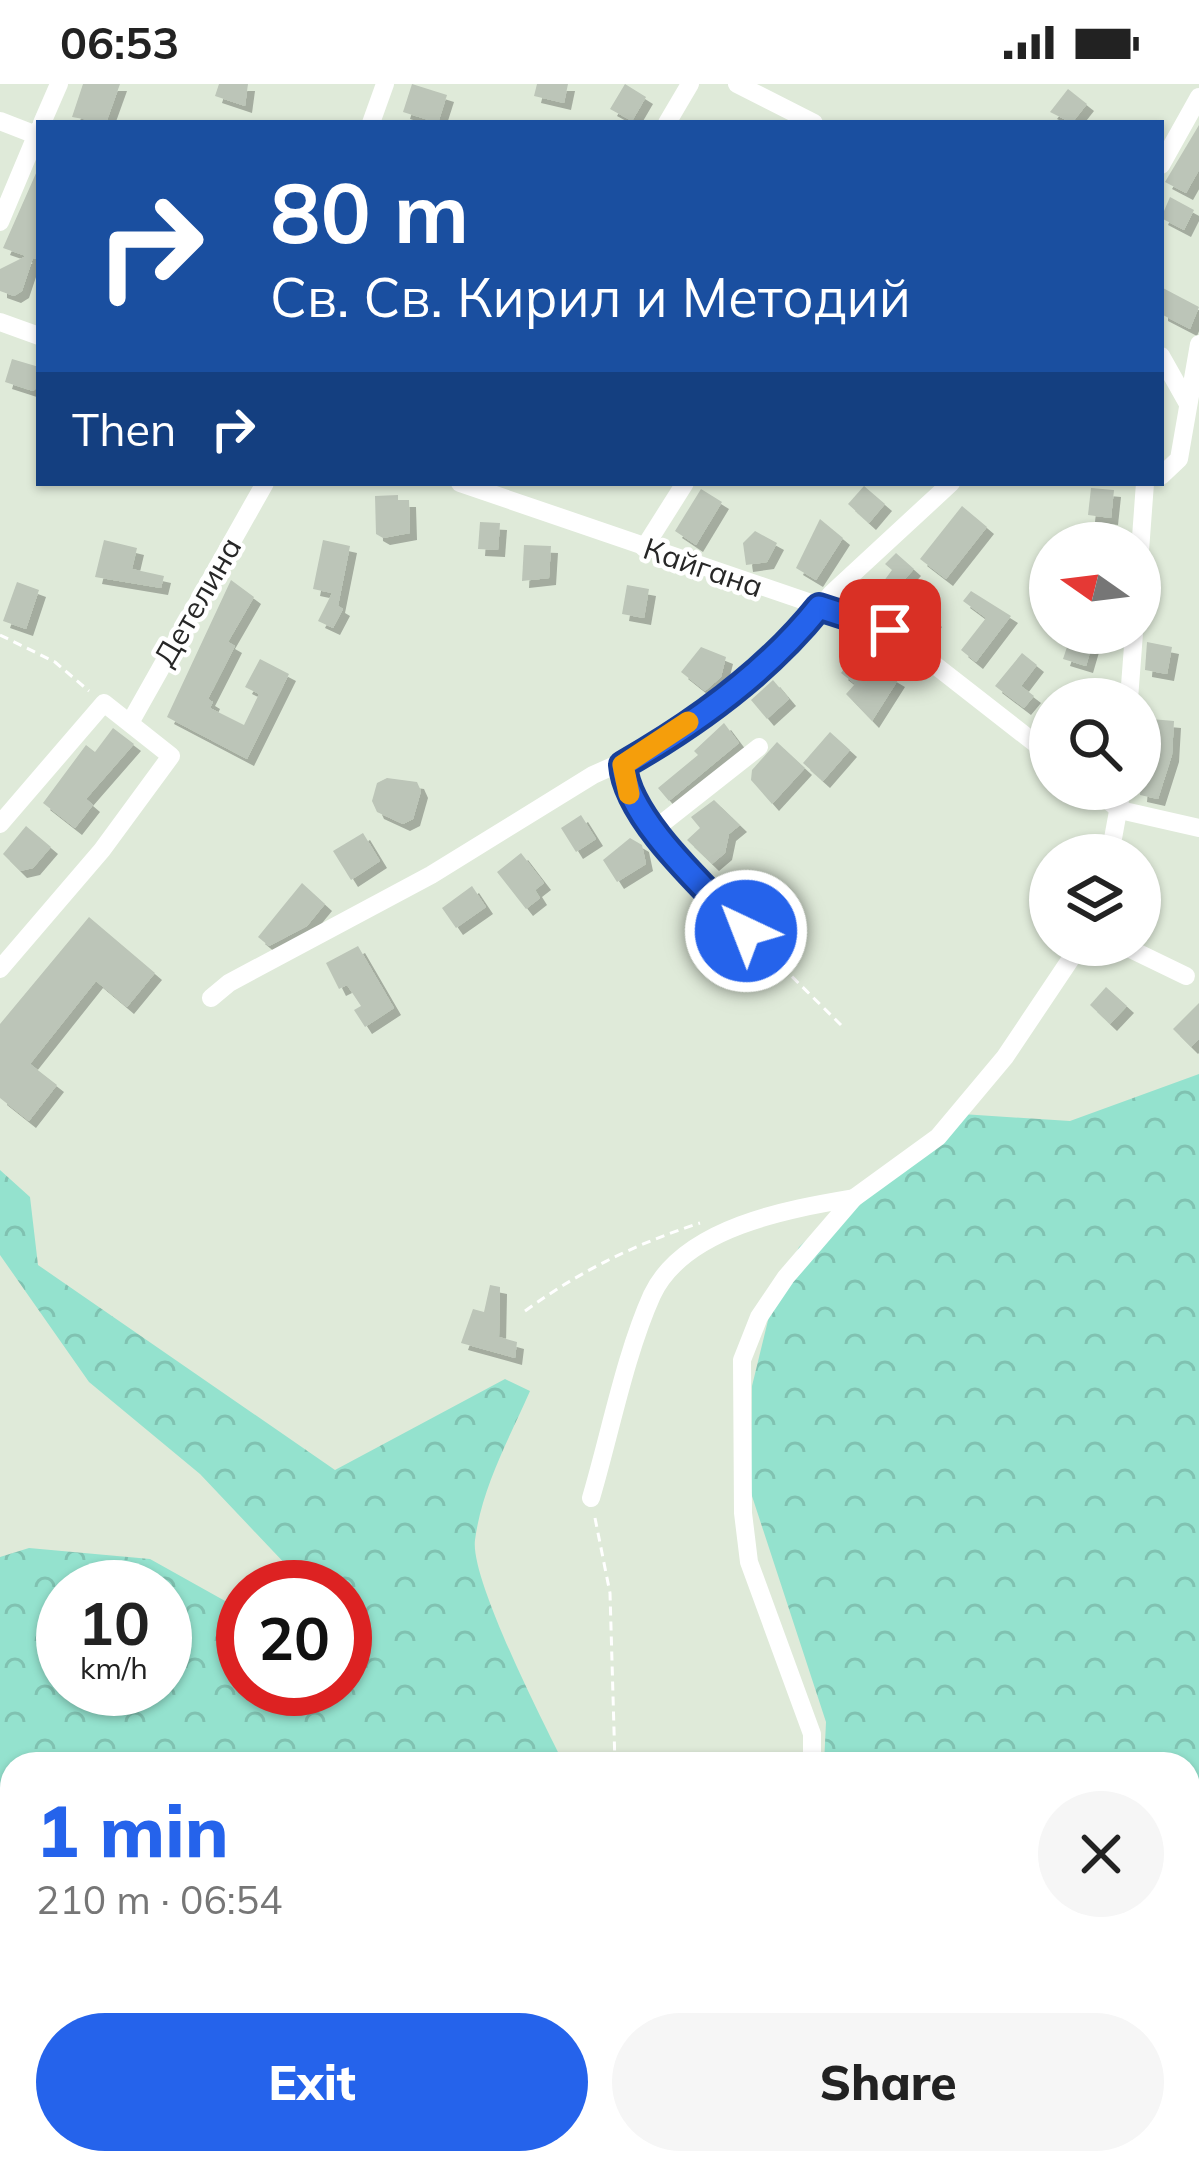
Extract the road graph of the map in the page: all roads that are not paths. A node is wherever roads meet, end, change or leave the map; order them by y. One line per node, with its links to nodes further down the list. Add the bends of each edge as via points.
1 (58, 84): 6 (street)
2 (385, 84): 7 (street)
3 (690, 84): 8 (street)
4 (737, 84): 9 (street)
5 (1199, 97): 13 (street)
6 (43, 120)
7 (371, 120)
8 (669, 120)
9 (808, 120)
10 (0, 121): 11 (street)
11 (36, 128)
12 (36, 136): 14 (street)
13 (1164, 160)
14 (0, 222)
15 (0, 322): 16 (street)
16 (36, 335)
17 (1199, 344): 19 (street)
18 (1164, 361): 19 (street)
19 (1195, 411): 20 (street, via 1179,459)
20 (1164, 473)
21 (263, 486): 29 (street, Детелина)
22 (468, 486): 27 (street, Кайгана)
23 (683, 486): 27 (street)
24 (948, 486): 28 (street)
25 (1145, 486): 26 (street)
26 (1142, 522)
27 (644, 548): 28 (street, Кайгана)
28 (819, 607): 30 (street, Кайгана, via 890,630); 32 (street, via 771,660)
29 (131, 721): 34 (street, via 104,703); 41 (street, via 170,756)
30 (1029, 739)
31 (759, 747): 36 (street)
32 (623, 765): 36 (street, via 628,792); 43 (street, via 592,775)
33 (1120, 810): 35 (street); 37 (street)
34 (0, 824)
35 (1198, 824)
36 (655, 829): 38 (street)
37 (1115, 834)
38 (746, 931)
39 (1161, 964): 42 (street)
40 (1066, 966): 44 (street, via 938,1137)
41 (0, 969)
42 (1186, 976)
43 (211, 998)
44 (854, 1198): 45 (street, via 728,1232 688,1254 653,1292); 46 (street, via 786,1276 742,1360 749,1562)
45 (591, 1498)
46 (812, 1752)

